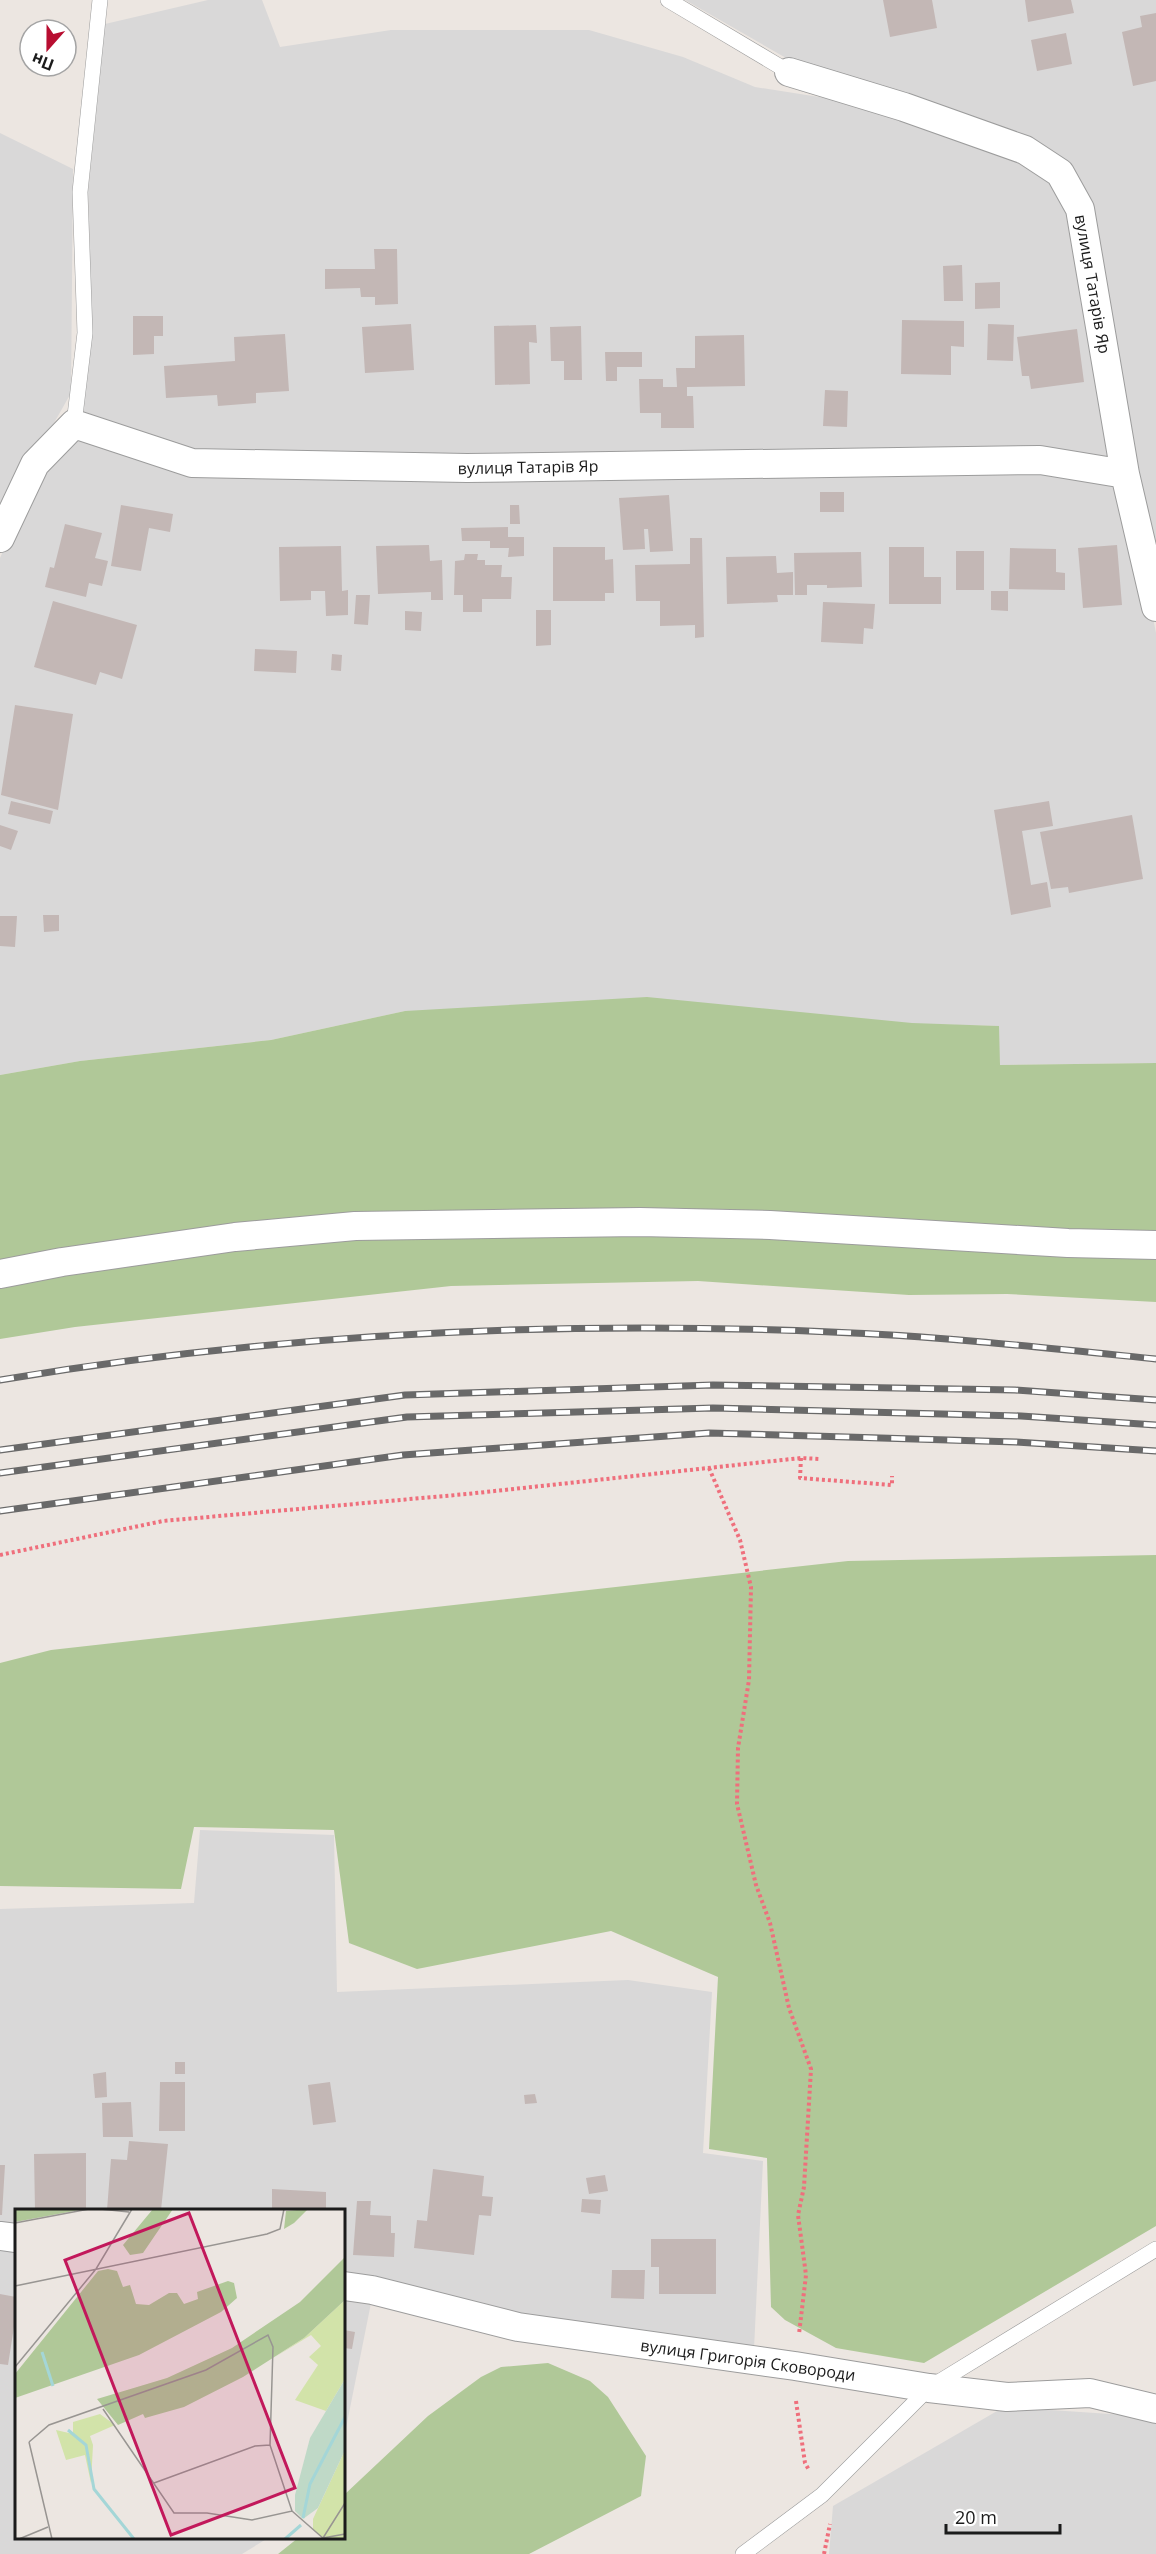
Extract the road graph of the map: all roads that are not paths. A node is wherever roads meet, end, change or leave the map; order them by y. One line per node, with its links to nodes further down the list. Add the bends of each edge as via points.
1 (100, 0): 4 (lane, via 80,192 85,333)
2 (668, 0): 3 (lane)
3 (789, 72): 5 (street, вулиця Татарів Яр, via 1025,150 1060,173 1080,208)
4 (74, 424): 5 (street, вулиця Татарів Яр, via 192,463 467,468 1040,460); 6 (street, via 35,464)
5 (1125, 474): 7 (street, вулиця Татарів Яр)
6 (0, 538)
7 (1156, 607)
8 (1156, 1245): 9 (street, via 770,1225 640,1222 355,1226 235,1237)
9 (0, 1274)
10 (0, 2236): 11 (street)
11 (15, 2238)
12 (1156, 2249): 14 (lane)
13 (345, 2286): 14 (street, вулиця Григорія Сковороди, via 518,2327)
14 (929, 2388): 15 (street, вулиця Григорія Сковороди, via 1007,2397 1090,2393); 16 (lane, via 822,2495)
15 (1156, 2409)
16 (743, 2554)

